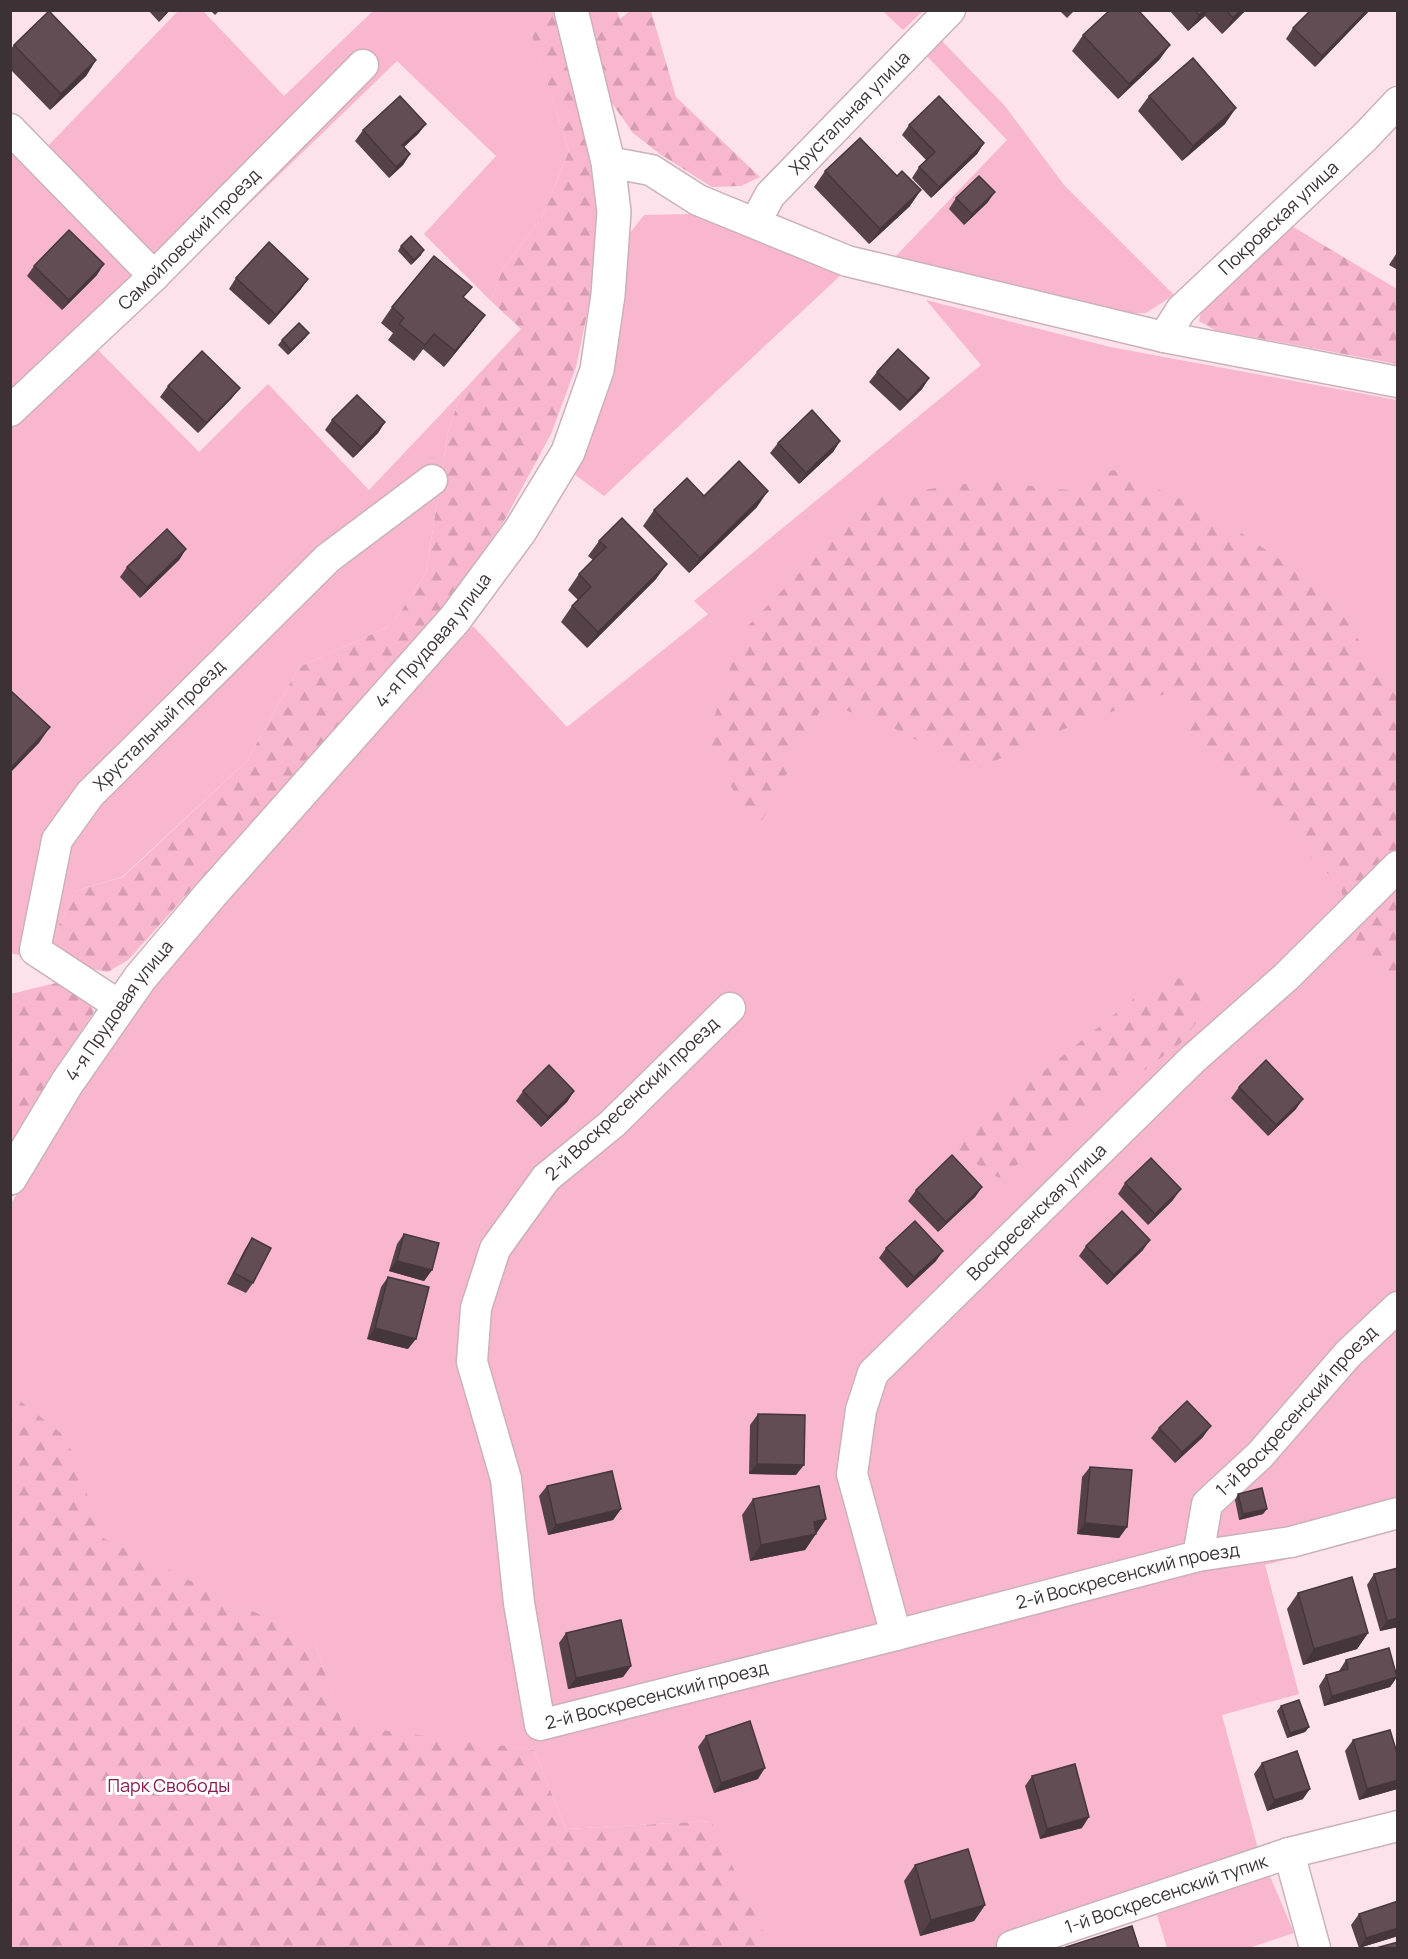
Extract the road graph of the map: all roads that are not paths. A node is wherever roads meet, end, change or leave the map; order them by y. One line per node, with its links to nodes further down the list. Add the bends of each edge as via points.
1 (571, 10): 6 (main road, 4-я Прудовая улица)
2 (950, 10): 7 (street, Хрустальная улица, via 770,195)
3 (363, 65): 8 (street, Самойловский проезд)
4 (1398, 102): 9 (street, Покровская улица, via 1181,310)
5 (10, 129): 8 (street)
6 (608, 162): 7 (street, via 651,170 698,200); 14 (main road, 4-я Прудовая улица, via 614,212 608,295 597,370 568,452 520,531 455,619 211,894)
7 (755, 223): 9 (street, via 847,261)
8 (154, 276): 11 (street, Самойловский проезд)
9 (1164, 337): 10 (street)
10 (1398, 382)
11 (10, 411)
12 (432, 480): 14 (street, Хрустальный проезд, via 328,558 90,794 57,840 35,950)
13 (1398, 866): 20 (street, Воскресенская улица, via 1286,976 1192,1059 873,1373 861,1410 852,1474)
14 (120, 1005): 16 (main road, 4-я Прудовая улица)
15 (730, 1008): 20 (street, 2-й Воскресенский проезд, via 612,1124 546,1178 495,1249 476,1308 472,1362 506,1479 519,1603 540,1725)
16 (10, 1178)
17 (1398, 1307): 19 (street, 1-й Воскресенский проезд, via 1348,1354 1260,1455 1207,1504)
18 (1398, 1513): 19 (street, 2-й Воскресенский проезд, via 1291,1542)
19 (1198, 1556): 20 (street, 2-й Воскресенский проезд)
20 (896, 1635)
21 (1398, 1826): 22 (street, 1-й Воскресенский тупик)
22 (1289, 1853): 23 (street, 1-й Воскресенский тупик); 24 (street)
23 (1013, 1948)
24 (1316, 1948)

